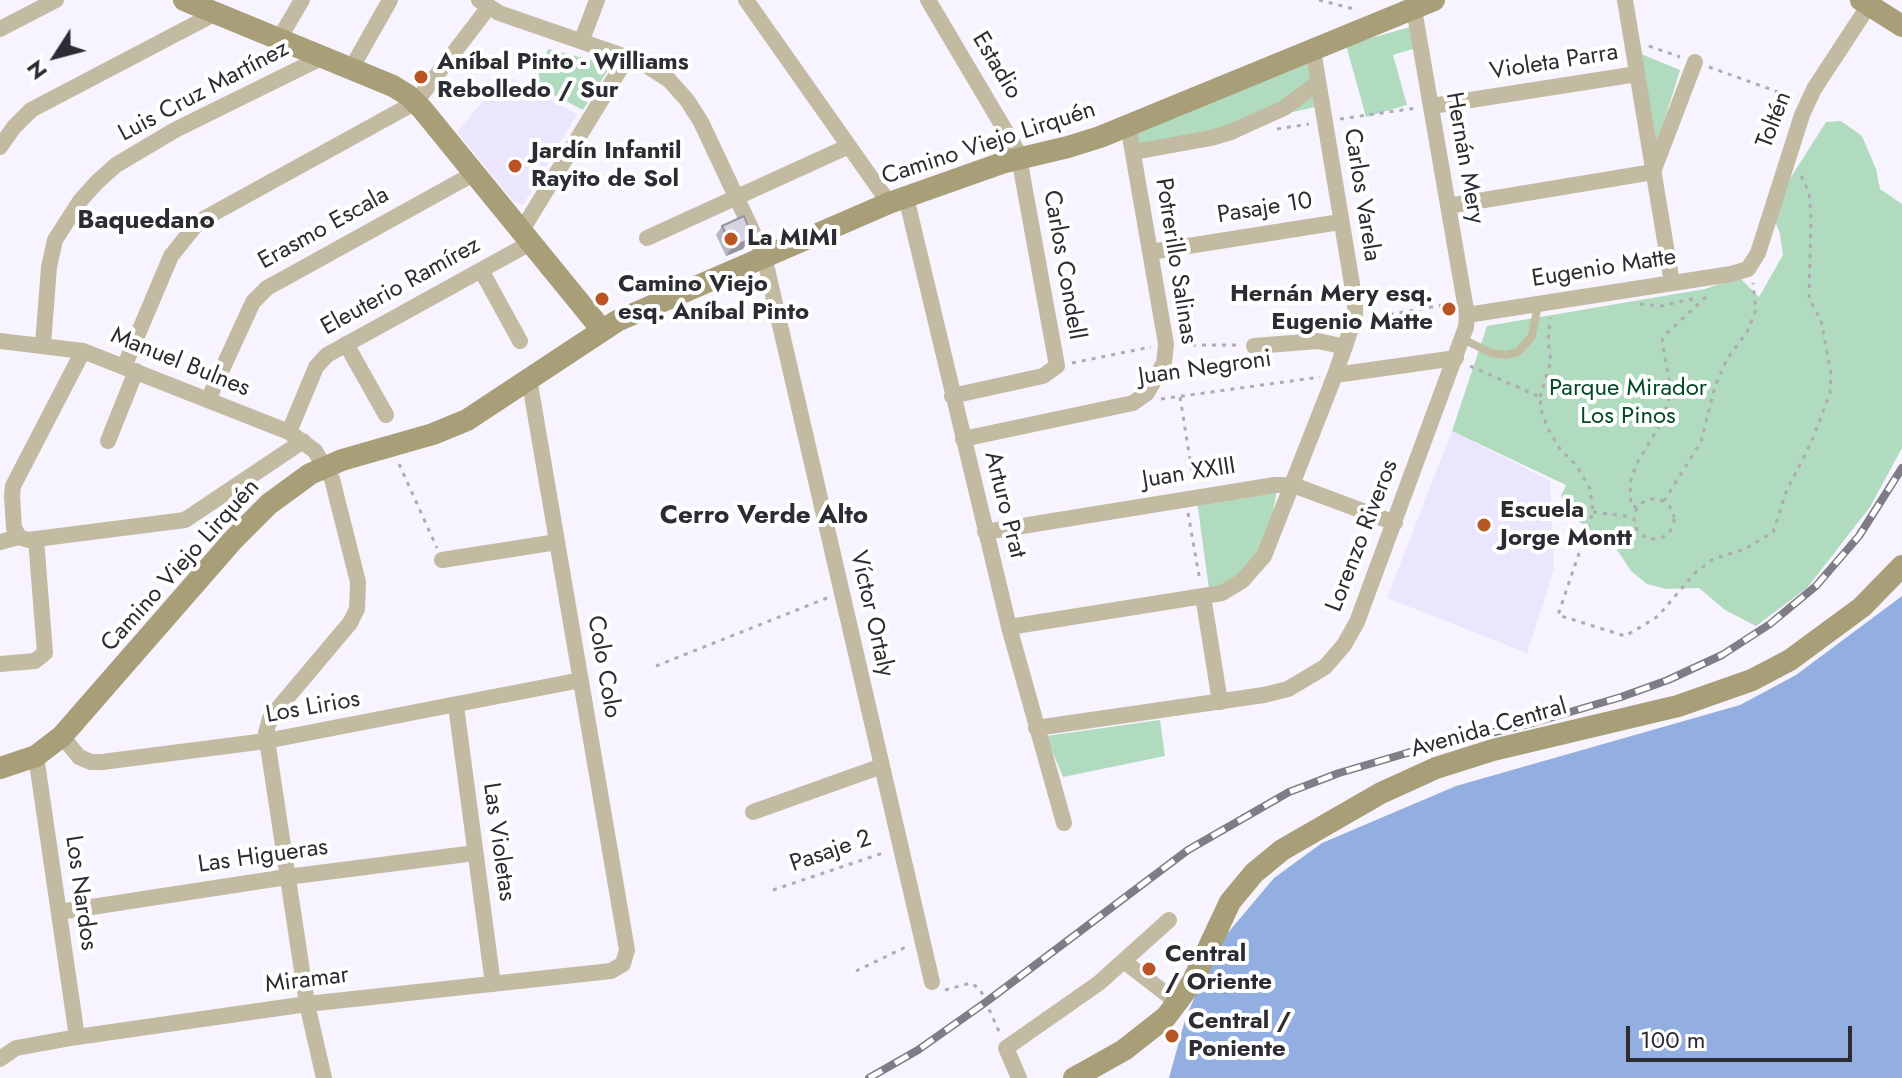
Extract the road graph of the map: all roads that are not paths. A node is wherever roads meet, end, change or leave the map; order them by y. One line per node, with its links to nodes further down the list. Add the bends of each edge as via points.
1 (56, 0): 14 (street)
2 (184, 0): 12 (street)
3 (302, 0): 15 (street)
4 (390, 0): 21 (street)
5 (597, 0): 16 (street)
6 (746, 0): 27 (street)
7 (1625, 0): 22 (street)
8 (935, 2): 30 (street, Estadio)
9 (1868, 2): 13 (street); 41 (street, Toltén, via 1807,103 1758,253)
10 (1424, 4): 17 (street, Camino Viejo Lirquén); 25 (street, Hernán Mery)
11 (493, 5): 16 (street, Víctor Ortaly); 24 (street)
12 (216, 13): 15 (street); 28 (street, via 31,110)
13 (1902, 26)
14 (0, 29)
15 (279, 39): 19 (street)
16 (582, 40): 18 (street, Víctor Ortaly)
17 (1313, 50): 23 (street, Carlos Varela); 26 (street, Camino Viejo Lirquén)
18 (628, 56): 33 (street, Víctor Ortaly, via 656,70 687,100); 37 (street)
19 (323, 57): 21 (street); 50 (street, Luis Cruz Martínez, via 151,143 88,191 52,250)
20 (1695, 62): 31 (street)
21 (351, 69): 24 (street)
22 (1637, 74): 25 (street, Violeta Parra); 31 (street)
23 (1318, 83): 29 (street, via 1284,108 1231,132); 36 (street, Carlos Varela)
24 (416, 102): 32 (street); 56 (street, via 195,226 171,256)
25 (1432, 106): 35 (street, Hernán Mery)
26 (1128, 125): 29 (street, Potrerillo Salinas); 30 (street, Camino Viejo Lirquén, via 1068,147)
27 (849, 146): 33 (street); 34 (street)
28 (0, 147)
29 (1134, 152): 39 (street, Potrerillo Salinas)
30 (1020, 157): 34 (street, Camino Viejo Lirquén); 59 (street, Carlos Condell, via 1057,366 1043,376)
31 (1653, 172): 35 (street); 43 (street)
32 (475, 173): 37 (street); 61 (street, Erasmo Escala, via 267,288 253,302)
33 (736, 198): 38 (street); 40 (street, Víctor Ortaly)
34 (898, 200): 40 (street, Camino Viejo Lirquén); 59 (street, Arturo Prat)
35 (1448, 206): 45 (street, Hernán Mery)
36 (1340, 222): 39 (street, Pasaje 10); 53 (street, Carlos Varela, via 1355,302)
37 (527, 236): 42 (street, Eleuterio Ramírez); 46 (street)
38 (647, 238)
39 (1150, 252): 60 (street, Potrerillo Salinas, via 1166,356)
40 (764, 256): 46 (street, Camino Viejo Lirquén); 86 (street, Víctor Ortaly)
41 (1748, 269): 43 (street, Eugenio Matte)
42 (481, 270): 49 (street); 51 (street, Eleuterio Ramírez)
43 (1672, 283): 44 (street, Eugenio Matte)
44 (1543, 303): 45 (street, Eugenio Matte); 47 (lane, via 1532,336 1518,352 1496,355)
45 (1467, 315): 47 (street, Lorenzo Riveros)
46 (602, 330): 58 (street, Camino Viejo Lirquén)
47 (1463, 339): 55 (street, Lorenzo Riveros)
48 (0, 341): 50 (street, Manuel Bulnes)
49 (520, 341)
50 (43, 344): 54 (street, Manuel Bulnes)
51 (346, 344): 62 (street); 63 (street, Eleuterio Ramírez, via 316,367)
52 (1254, 346): 53 (street, via 1318,341)
53 (1345, 347): 57 (street, Carlos Varela)
54 (83, 351): 56 (street, Manuel Bulnes); 70 (street, via 13,486)
55 (1456, 358): 57 (street); 68 (street, Lorenzo Riveros)
56 (130, 369): 61 (street, Manuel Bulnes); 65 (street)
57 (1335, 375): 67 (street, Carlos Varela)
58 (529, 378): 66 (street, Camino Viejo Lirquén, via 467,420); 73 (street, Colo Colo)
59 (952, 396): 64 (street, Arturo Prat)
60 (1142, 398): 64 (street, Juan Negroni)
61 (208, 400): 63 (street, Manuel Bulnes)
62 (386, 415)
63 (296, 437): 66 (street, Manuel Bulnes); 71 (street, via 185,520)
64 (963, 439): 69 (street, Arturo Prat)
65 (108, 441)
66 (326, 466): 83 (street, Camino Viejo Lirquén, via 295,484 251,522); 84 (street, via 359,600 350,623 270,718)
67 (1293, 485): 68 (street, Juan XXIII); 69 (street, Juan XXIII); 76 (street, Carlos Varela, via 1259,564 1236,586)
68 (1395, 523): 80 (street, Lorenzo Riveros, via 1357,622 1335,656 1288,689)
69 (985, 532): 77 (street, Arturo Prat)
70 (19, 537): 71 (street); 72 (street)
71 (36, 539): 78 (street, via 45,653 35,661)
72 (0, 542)
73 (557, 542): 74 (street); 79 (street, Colo Colo)
74 (442, 560)
75 (1902, 566): 98 (street, Avenida Central, via 1862,607 1790,660 1752,680 1678,706 1464,758 1409,779 1326,824 1271,858 1234,896)
76 (1203, 596): 77 (street, Carlos Varela); 80 (street)
77 (1009, 627): 82 (street, Arturo Prat)
78 (0, 664)
79 (581, 680): 81 (street, Los Lirios); 95 (street, Colo Colo, via 627,950)
80 (1220, 702): 82 (street, Lorenzo Riveros)
81 (456, 706): 84 (street, Los Lirios); 90 (street, Las Violetas)
82 (1036, 728): 89 (street, Arturo Prat)
83 (62, 736): 84 (street, Los Lirios, via 79,757 97,762); 85 (street, Camino Viejo Lirquén)
84 (266, 741): 91 (street)
85 (36, 756): 87 (street, Camino Viejo Lirquén); 92 (street, Los Nardos)
86 (882, 766): 88 (street); 96 (street, Víctor Ortaly)
87 (0, 768)
88 (753, 812)
89 (1064, 823)
90 (475, 853): 91 (street, Las Higueras); 97 (street, Las Violetas)
91 (287, 877): 92 (street, Las Higueras); 99 (street)
92 (59, 912): 100 (street, Los Nardos)
93 (1169, 920): 94 (street)
94 (1125, 962): 98 (street); 103 (street, via 1006,1048)
95 (623, 964): 97 (street, Miramar, via 611,971)
96 (932, 982)
97 (493, 984): 99 (street, Miramar)
98 (1178, 1003): 104 (street, Avenida Central, via 1139,1040)
99 (307, 1004): 100 (street, Miramar); 102 (street)
100 (77, 1037): 101 (street, Miramar, via 16,1048)
101 (0, 1059)
102 (324, 1078)
103 (1019, 1078)
104 (1074, 1078)

